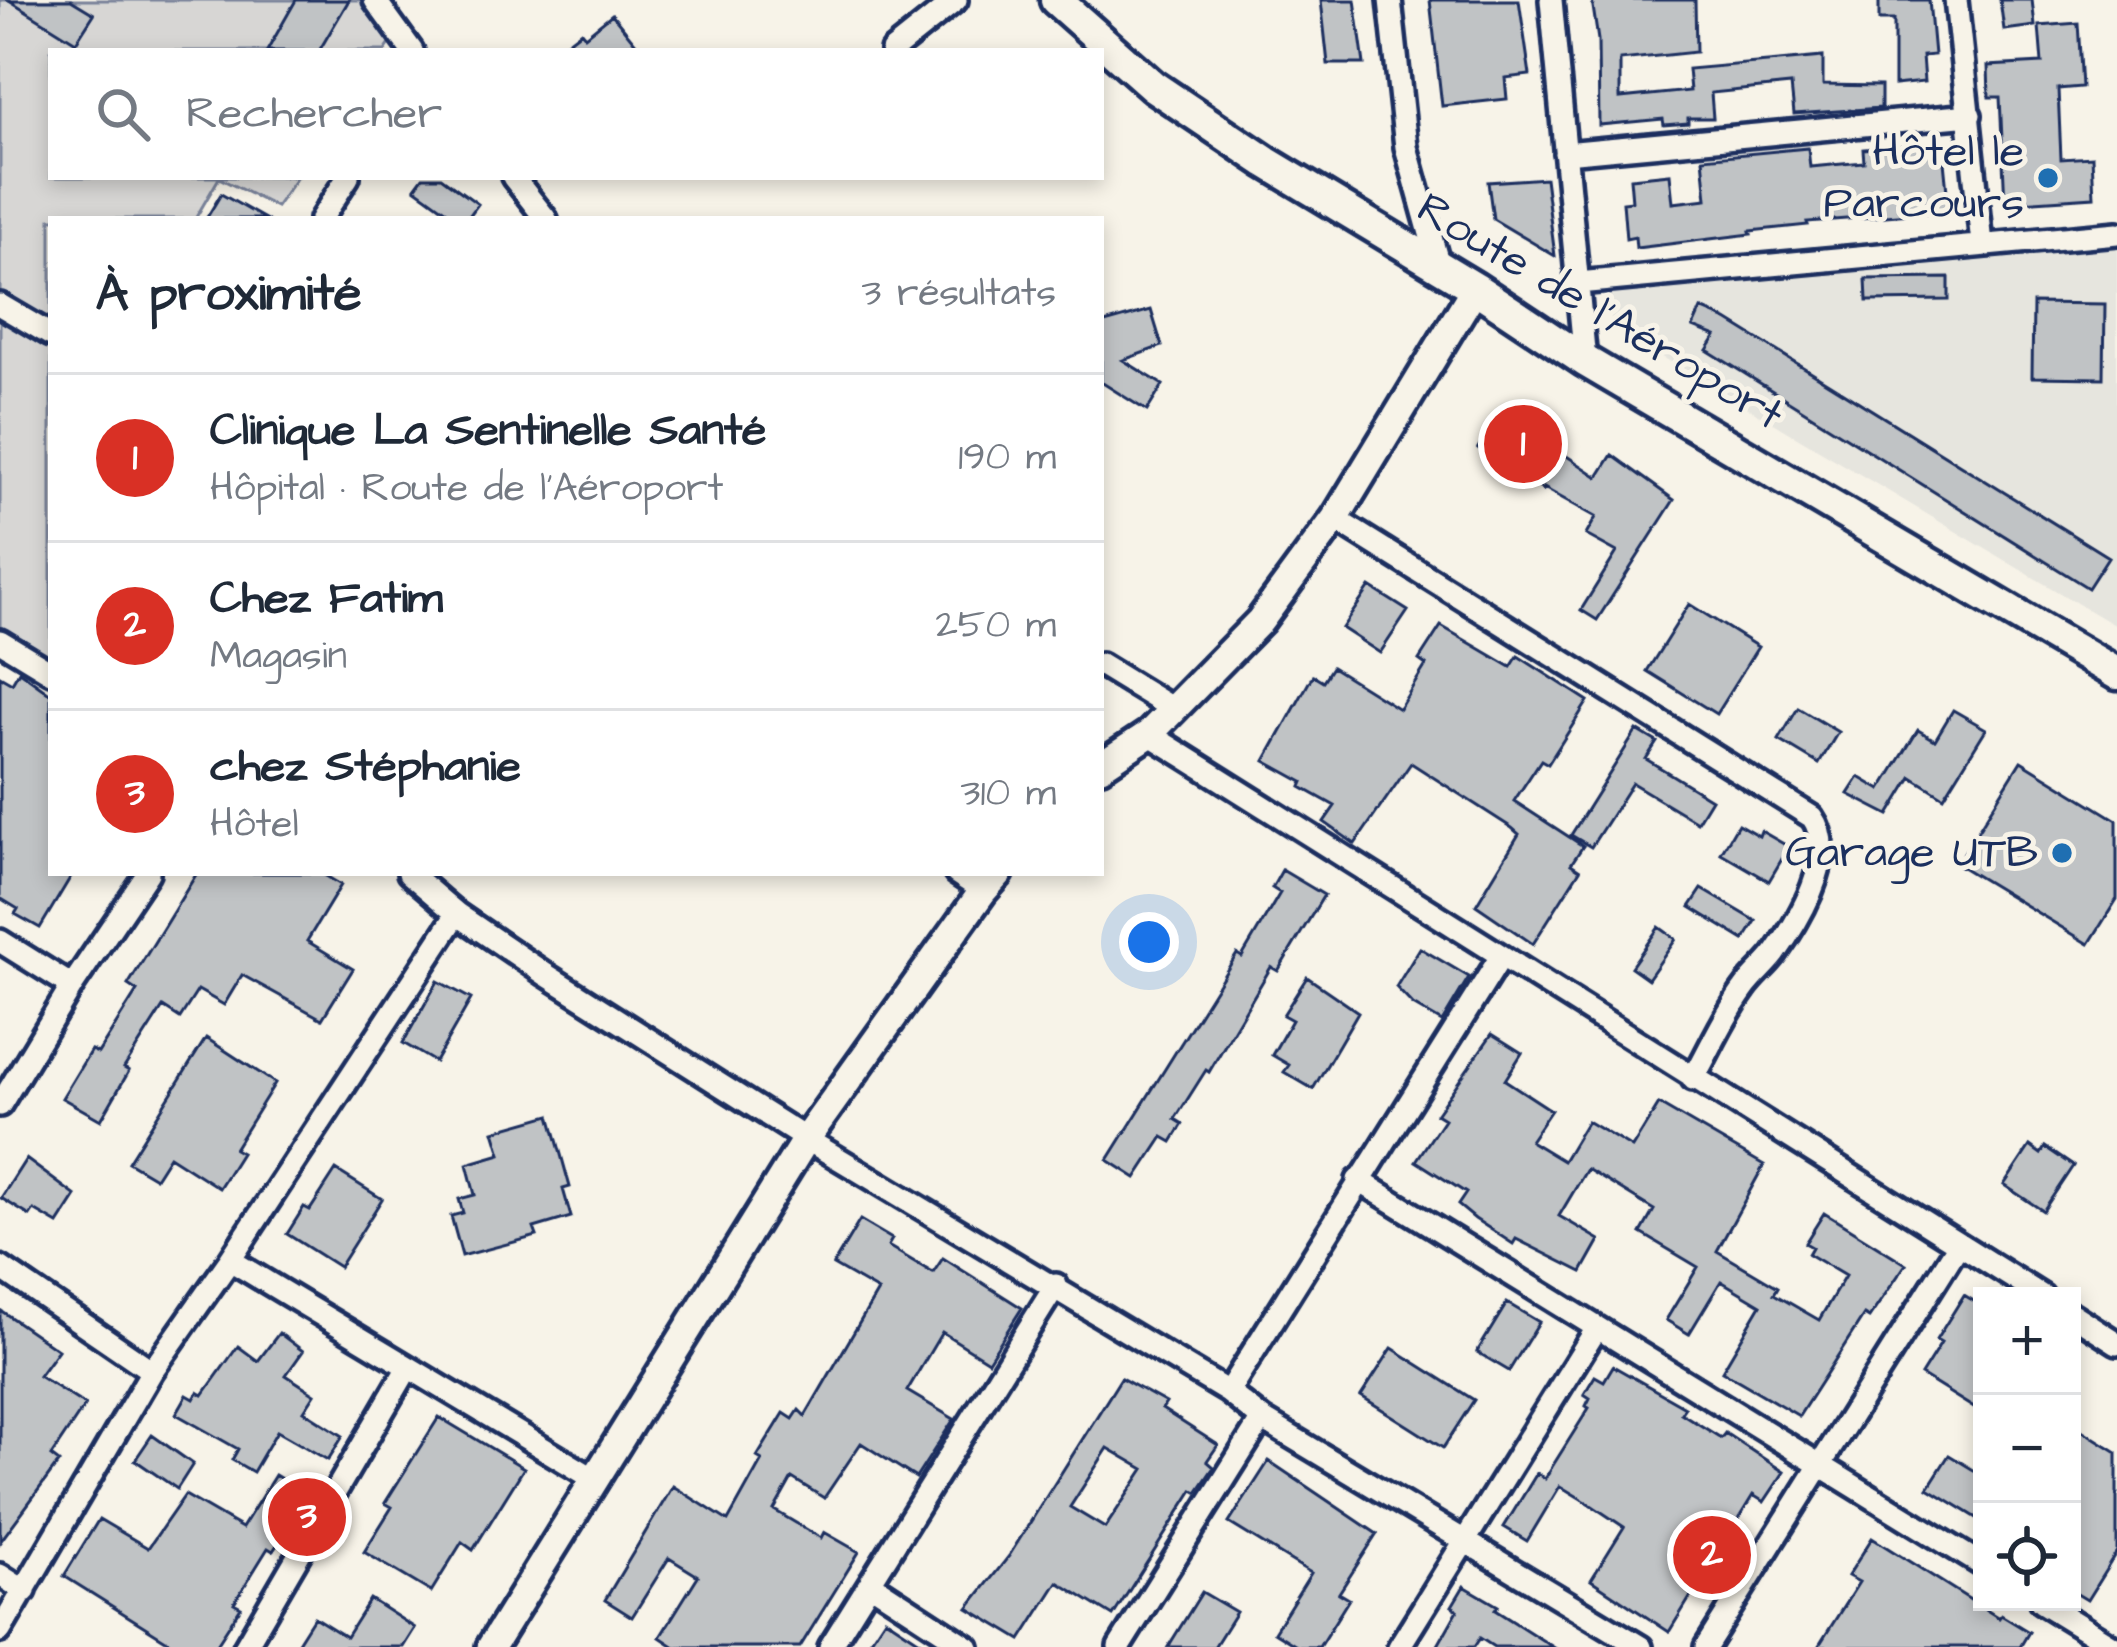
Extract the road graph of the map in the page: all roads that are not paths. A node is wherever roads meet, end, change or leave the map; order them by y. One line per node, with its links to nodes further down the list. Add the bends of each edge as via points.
1 (375, 0): 7 (street)
2 (956, 0): 8 (street)
3 (1056, 0): 17 (main road, Route de l'Aéroport, via 1153,86)
4 (1390, 0): 17 (street, via 1406,147)
5 (1551, 0): 10 (street)
6 (1956, 0): 9 (street)
7 (410, 48)
8 (896, 48)
9 (1970, 115): 10 (street); 16 (street)
10 (1565, 153): 18 (street)
11 (346, 180): 13 (street)
12 (515, 180): 14 (street)
13 (323, 216)
14 (544, 216)
15 (2117, 232): 16 (street)
16 (1982, 244): 18 (street)
17 (1439, 266): 19 (main road, Route de l'Aéroport)
18 (1578, 283): 22 (street)
19 (1475, 288): 22 (main road, Route de l'Aéroport); 23 (street)
20 (0, 305): 21 (street)
21 (48, 333)
22 (1586, 361): 27 (main road, Route de l'Aéroport)
23 (1335, 519): 28 (street, via 1260,621); 38 (street, via 1818,826 1817,877)
24 (0, 641): 26 (street)
25 (1104, 667): 28 (street)
26 (48, 670)
27 (2117, 674)
28 (1173, 710): 29 (street)
29 (1148, 734): 30 (street); 36 (street)
30 (1104, 760)
31 (146, 876): 37 (street)
32 (413, 876): 34 (street)
33 (991, 882): 40 (street)
34 (458, 914): 40 (street); 43 (street)
35 (0, 941): 37 (street)
36 (1500, 958): 38 (street); 41 (street)
37 (72, 986): 39 (street)
38 (1693, 1078): 42 (street)
39 (0, 1105)
40 (806, 1138): 45 (street); 55 (street)
41 (1358, 1180): 48 (street); 52 (street)
42 (1959, 1244): 46 (street); 54 (street)
43 (230, 1260): 50 (street); 51 (street)
44 (0, 1267): 51 (street)
45 (1056, 1286): 52 (street); 59 (street)
46 (2028, 1287)
47 (2081, 1320): 49 (street)
48 (1597, 1328): 54 (street); 56 (street)
49 (2117, 1342)
50 (407, 1369): 55 (street); 64 (street)
51 (152, 1371): 60 (street)
52 (1228, 1392): 53 (street)
53 (1262, 1419): 56 (street); 67 (street)
54 (1818, 1464): 57 (street); 70 (street)
55 (596, 1480): 63 (street)
56 (1467, 1539): 68 (street); 69 (street)
57 (1973, 1559)
58 (0, 1575): 60 (street)
59 (870, 1583): 65 (street); 66 (street)
60 (25, 1591): 62 (street)
61 (2056, 1611): 71 (street)
62 (0, 1631)
63 (495, 1646)
64 (245, 1647)
65 (830, 1647)
66 (968, 1647)
67 (1119, 1647)
68 (1400, 1647)
69 (1641, 1647)
70 (1706, 1647)
71 (2114, 1647)

